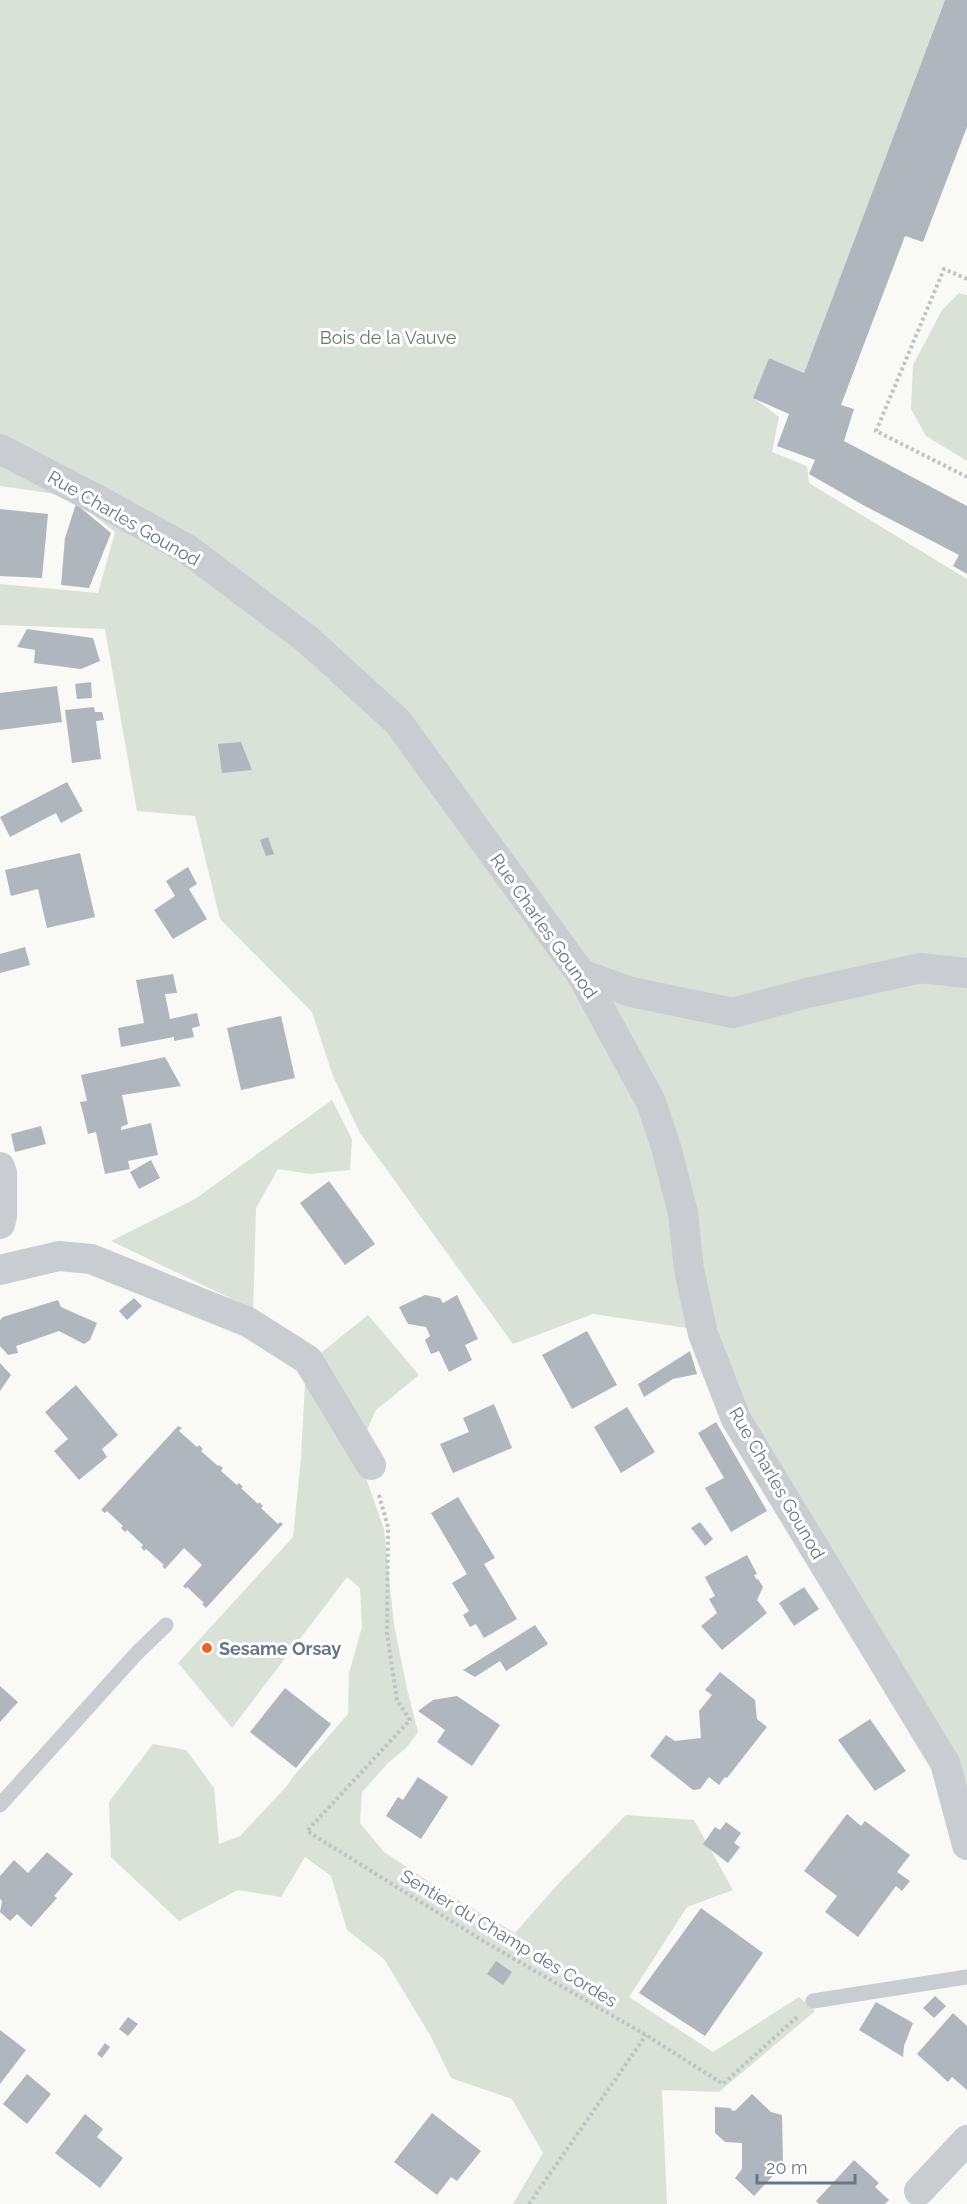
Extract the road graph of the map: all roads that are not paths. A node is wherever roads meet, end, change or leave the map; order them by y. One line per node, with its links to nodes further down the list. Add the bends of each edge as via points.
1 (0, 449): 3 (street, Rue Charles Gounod, via 187,549 308,640 398,722)
2 (967, 973): 3 (street, via 921,968 733,1013 631,992)
3 (581, 974): 10 (street, Rue Charles Gounod, via 651,1102 683,1213 689,1270 703,1334 736,1419 945,1763)
4 (0, 1167): 5 (street)
5 (0, 1224)
6 (0, 1270): 7 (street, via 59,1256 91,1259 248,1322 309,1360)
7 (371, 1465)
8 (166, 1625): 9 (lane)
9 (0, 1805)
10 (967, 1845)
11 (967, 1977): 12 (lane)
12 (813, 2001)
13 (967, 2140): 14 (street)
14 (920, 2191)

